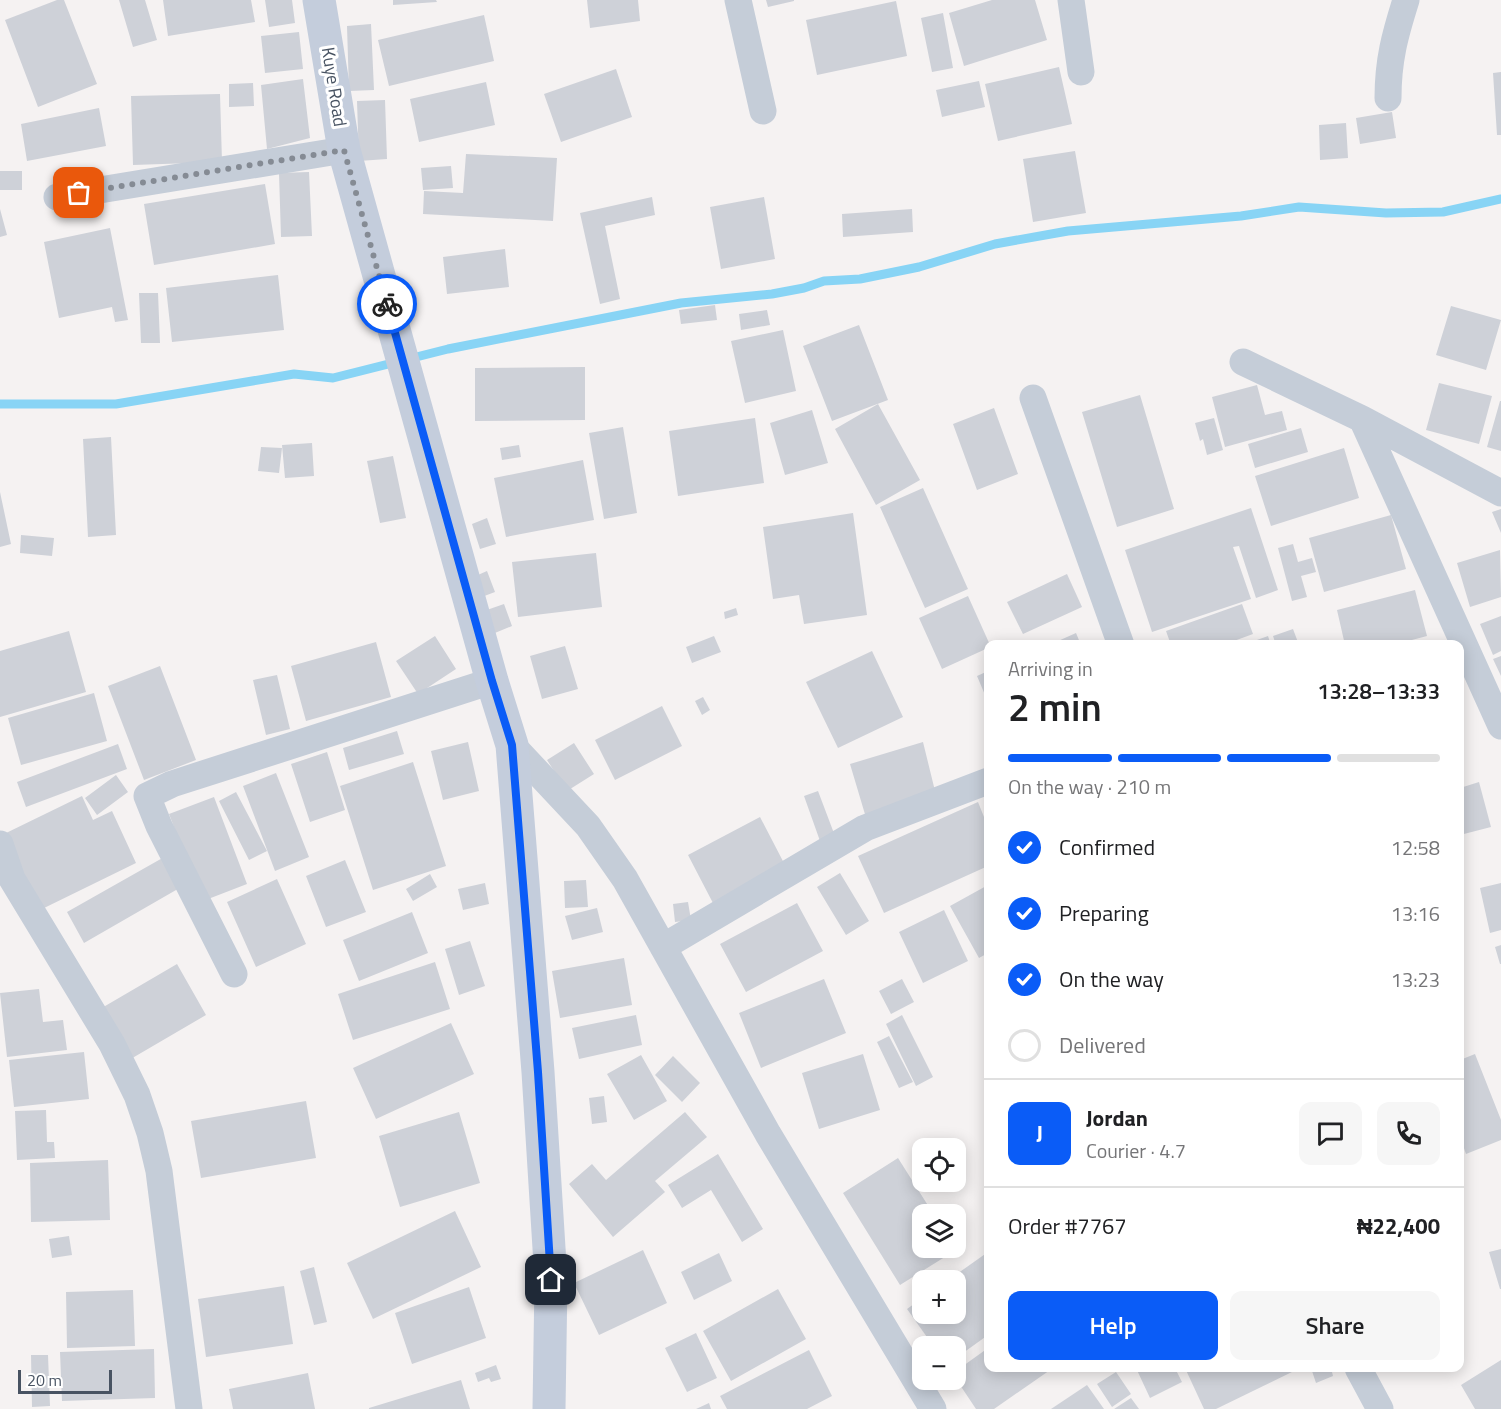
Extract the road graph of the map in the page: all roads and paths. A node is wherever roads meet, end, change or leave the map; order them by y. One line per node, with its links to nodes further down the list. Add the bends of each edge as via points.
1 (320, 0): 8 (street, Kuye Road)
2 (738, 0): 7 (street)
3 (1071, 0): 5 (street)
4 (1406, 0): 6 (street, via 1388,68)
5 (1082, 72)
6 (1388, 98)
7 (763, 111)
8 (344, 150): 9 (street); 17 (street, Kuye Road)
9 (57, 197)
10 (1243, 362): 12 (street)
11 (1033, 398): 14 (street)
12 (1362, 419): 13 (street); 15 (street)
13 (1501, 493)
14 (1119, 640)
15 (1462, 640)
16 (1464, 644): 18 (street)
17 (492, 681): 19 (street, Kuye Road); 23 (street, via 172,784 147,796)
18 (1501, 726)
19 (512, 745): 22 (street, via 588,826 626,879); 26 (street, Kuye Road, via 551,1269)
20 (984, 783): 22 (street, via 865,828)
21 (0, 844): 25 (street, via 12,879 112,1044 137,1095 159,1171)
22 (663, 947): 27 (street, via 768,1134)
23 (234, 974)
24 (1360, 1372): 28 (street)
25 (189, 1409)
26 (549, 1409)
27 (933, 1409)
28 (1380, 1409)

